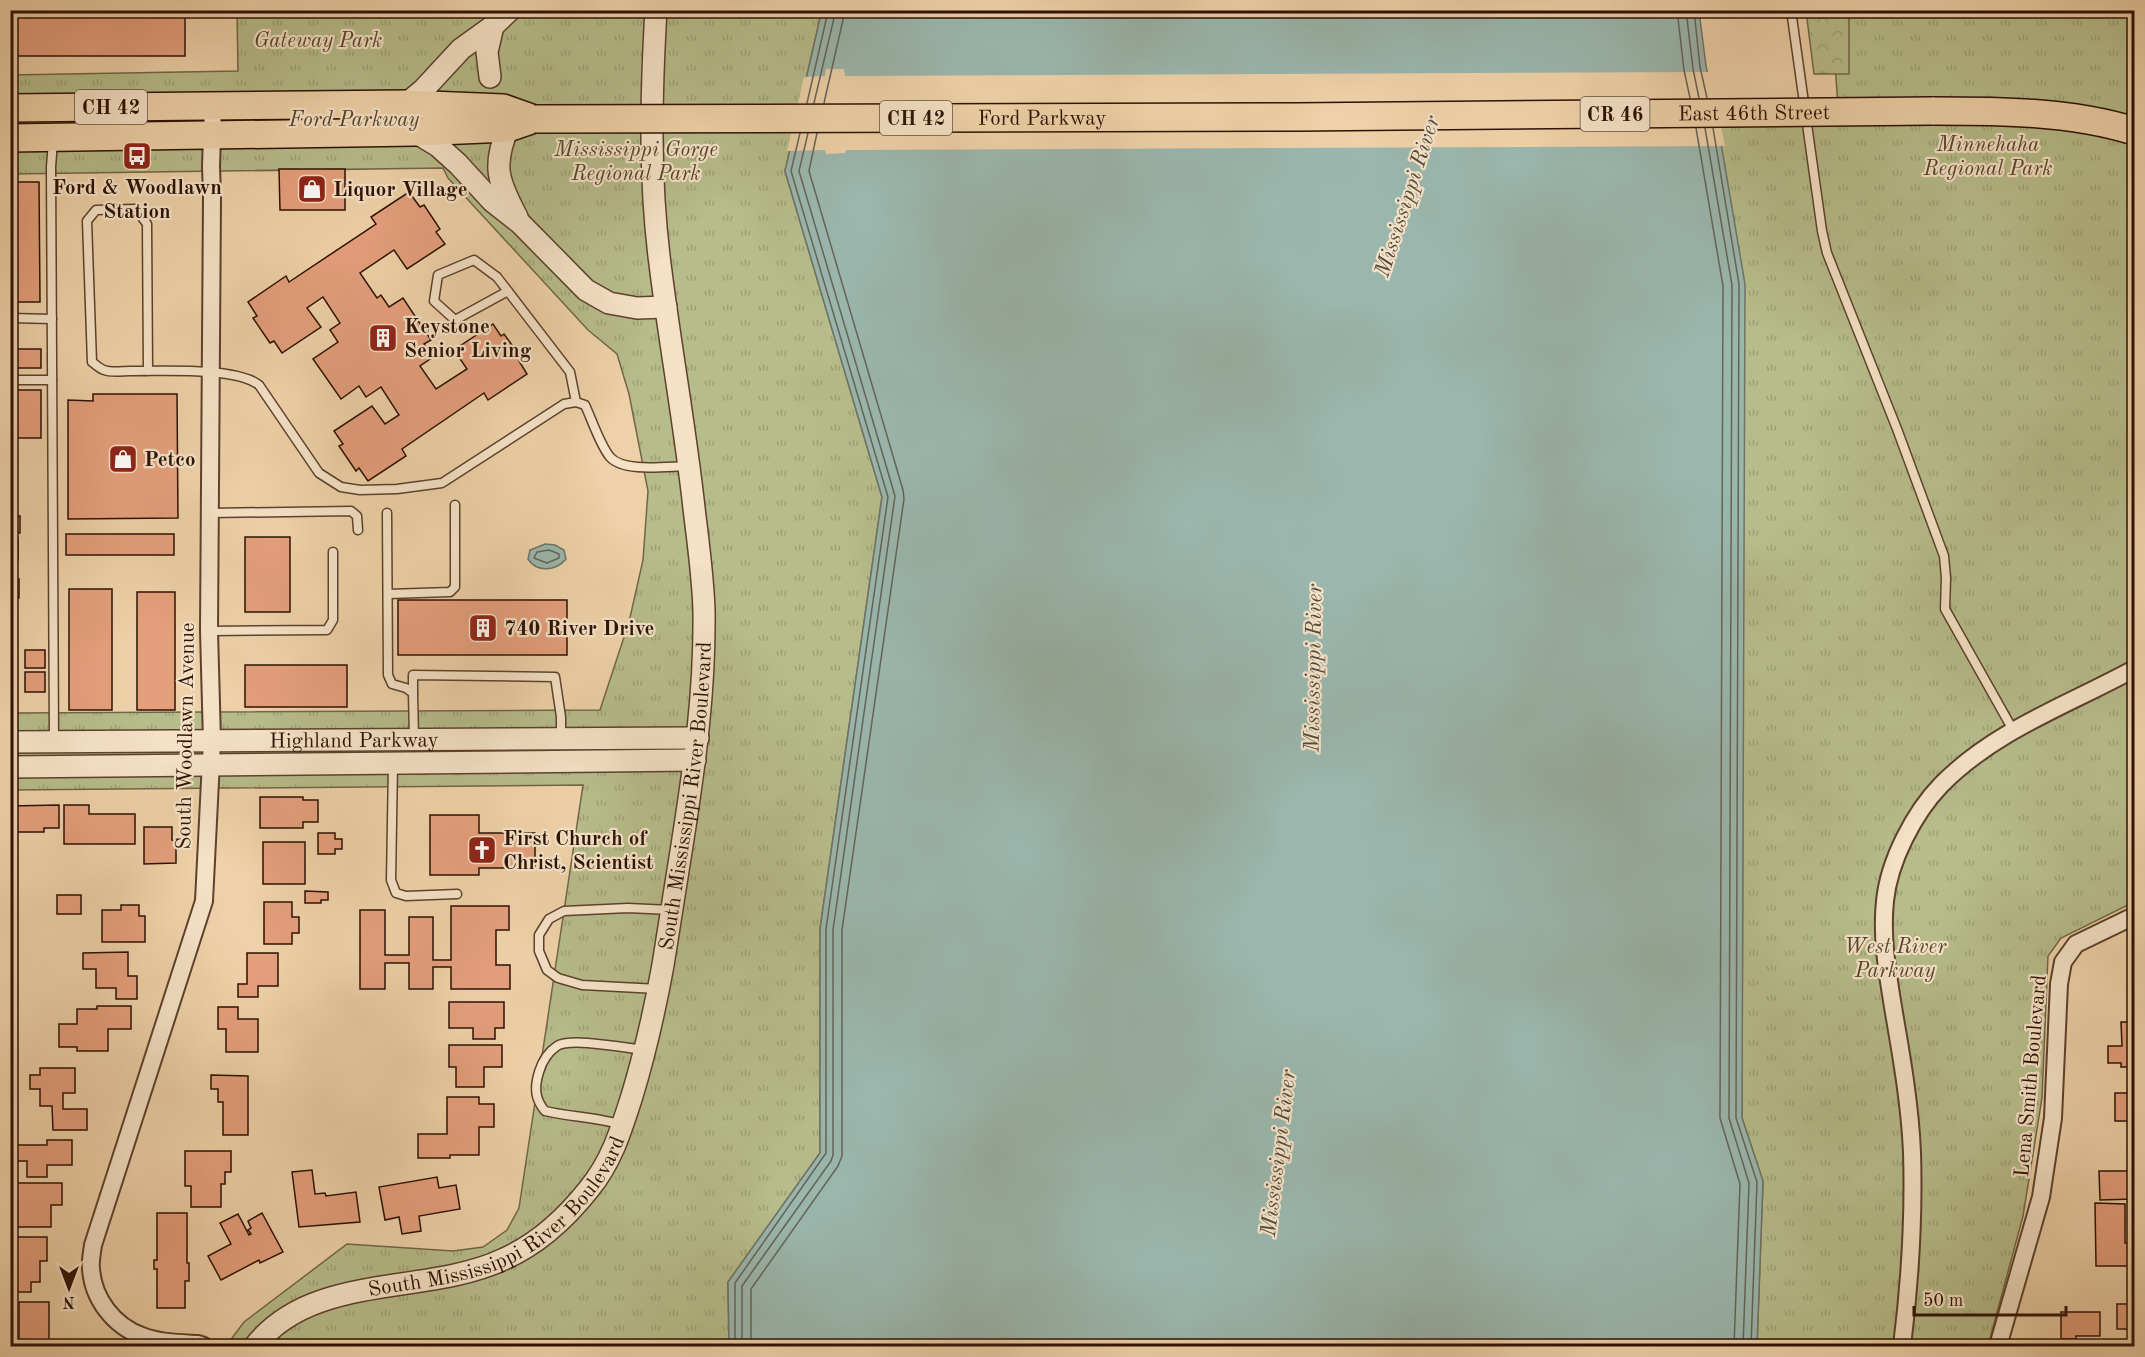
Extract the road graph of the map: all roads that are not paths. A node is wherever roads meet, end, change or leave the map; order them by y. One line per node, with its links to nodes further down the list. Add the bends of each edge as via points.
1 (510, 10): 4 (street)
2 (656, 10): 18 (street, South Mississippi River Boulevard, via 651,169)
3 (1791, 10): 36 (lane, via 1827,253 1944,556 1945,609)
4 (494, 26): 5 (street, via 487,52); 6 (street, via 461,49)
5 (490, 77): 10 (street)
6 (406, 104): 7 (main road, Ford Parkway / CH 42); 10 (main road, Ford Parkway / CH 42)
7 (213, 106): 8 (main road, Ford Parkway / CH 42); 13 (street, South Woodlawn Avenue)
8 (10, 108)
9 (1298, 117): 10 (main road, Ford Parkway / CH 42, bridge); 11 (main road, East 46th Street / CR 46, bridge, via 2012,112 2072,118)
10 (505, 118): 12 (main road, Ford Parkway / CH 42); 16 (street, via 497,168)
11 (2134, 131)
12 (415, 132): 13 (main road, Ford Parkway / CH 42); 16 (street, via 438,146 492,201)
13 (213, 134): 15 (main road, Ford Parkway / CH 42); 22 (street, South Woodlawn Avenue)
14 (10, 138): 15 (main road, Ford Parkway / CH 42)
15 (54, 138): 20 (lane)
16 (520, 223): 18 (street, via 586,290 609,303 637,309)
17 (508, 291): 17 (lane, via 474,260 438,275 434,301 455,320); 25 (lane, via 570,372)
18 (666, 307): 26 (street, South Mississippi River Boulevard)
19 (10, 318): 20 (lane)
20 (52, 319): 24 (lane)
21 (148, 371): 21 (lane, via 104,370 92,362 87,221 96,210 136,209 147,224); 22 (lane)
22 (211, 373): 25 (lane, via 251,379 259,385 319,473 341,487 360,490 442,483 564,404); 28 (street, South Woodlawn Avenue)
23 (10, 380): 24 (lane)
24 (52, 380): 42 (lane)
25 (576, 402): 26 (lane, via 585,405 616,462 630,466)
26 (689, 466): 38 (street, South Mississippi River Boulevard, via 704,607)
27 (455, 505): 32 (lane, via 455,587 450,592)
28 (210, 513): 30 (lane, via 351,511 357,516); 33 (street, South Woodlawn Avenue)
29 (387, 513): 32 (lane)
30 (358, 530)
31 (333, 552): 33 (lane, via 333,620 327,630)
32 (388, 594): 35 (lane, via 388,675 392,684)
33 (209, 631): 40 (street, South Woodlawn Avenue)
34 (2134, 669): 36 (street)
35 (413, 693): 37 (lane, via 413,675 555,676); 39 (lane)
36 (2013, 730): 58 (street, via 1977,753 1923,806 1896,858 1885,900 1884,952 1912,1152 1912,1244)
37 (561, 738): 38 (street, Highland Parkway); 39 (street, Highland Parkway); 44 (street)
38 (698, 738): 43 (street, South Mississippi River Boulevard)
39 (414, 739): 40 (street, Highland Parkway); 45 (street)
40 (212, 741): 42 (street, Highland Parkway); 47 (street, South Woodlawn Avenue)
41 (10, 742): 42 (street, Highland Parkway)
42 (54, 742)
43 (695, 760): 44 (street, Highland Parkway); 50 (street, South Mississippi River Boulevard)
44 (567, 762): 45 (street, Highland Parkway)
45 (414, 763): 46 (street, Highland Parkway)
46 (393, 764): 47 (street, Highland Parkway); 49 (lane, via 391,880 396,893)
47 (212, 766): 48 (street, Highland Parkway); 55 (street, South Woodlawn Avenue, via 204,901 93,1245 90,1267 98,1297 114,1319 142,1336)
48 (10, 767)
49 (457, 894)
50 (671, 910): 52 (street, South Mississippi River Boulevard); 52 (lane, via 564,911 549,919 539,935 539,951 547,970 558,978 582,985)
51 (2134, 916): 59 (street, Lena Smith Boulevard, via 2076,944 2063,962 2053,1118 2041,1197)
52 (658, 989): 53 (street, South Mississippi River Boulevard)
53 (645, 1050): 54 (street, South Mississippi River Boulevard); 54 (lane, via 571,1041 547,1054 539,1071 535,1088 545,1111)
54 (623, 1125): 57 (street, South Mississippi River Boulevard, via 606,1167 588,1191 529,1246 502,1261 473,1270 322,1300 281,1321)
55 (172, 1344): 56 (street, South Woodlawn Avenue)
56 (204, 1347)
57 (255, 1347)
58 (1902, 1347)
59 (1998, 1347)

